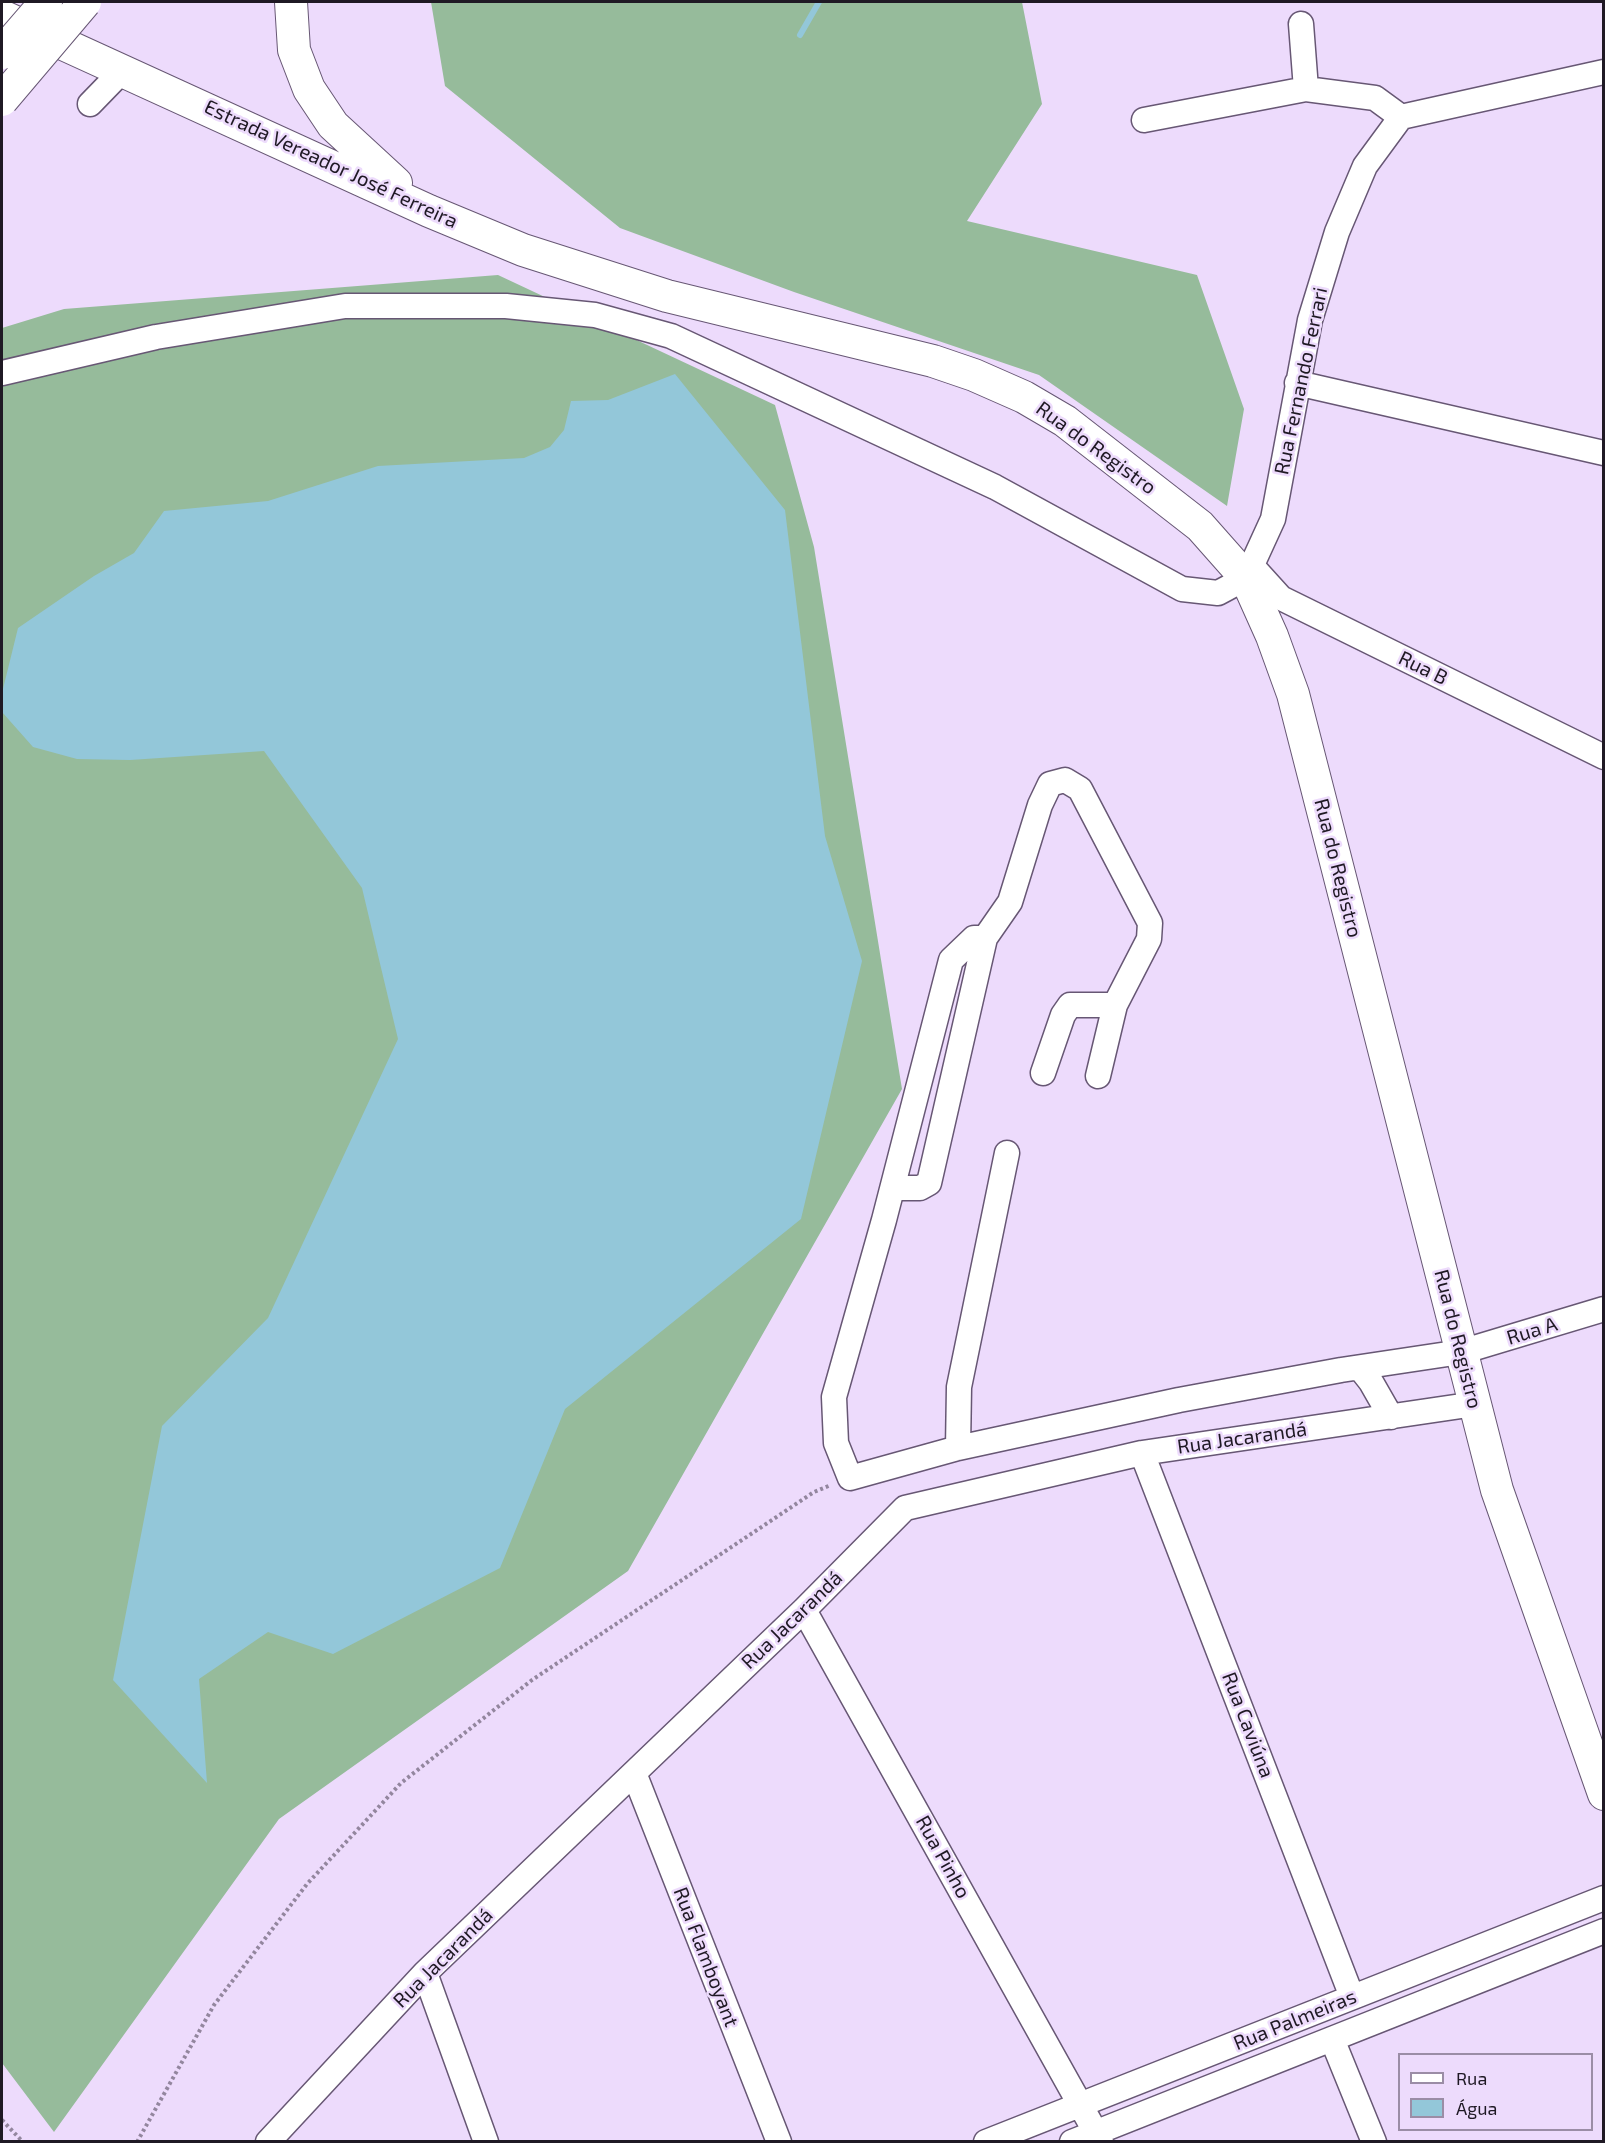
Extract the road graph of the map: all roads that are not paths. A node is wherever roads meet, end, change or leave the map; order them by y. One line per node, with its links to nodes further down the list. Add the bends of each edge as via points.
1 (46, 2): 6 (main road, bridge)
2 (85, 2): 10 (main road, bridge)
3 (291, 2): 14 (main road, via 294,50 314,98 333,125 365,157)
4 (2, 16): 7 (main road, Estrada Vereador José Ferreira)
5 (1301, 24): 9 (street)
6 (2, 53)
7 (123, 70): 11 (street); 14 (main road, Estrada Vereador José Ferreira)
8 (1604, 72): 12 (street)
9 (1305, 89): 12 (street, via 1375,98); 13 (street)
10 (2, 100)
11 (90, 104)
12 (1401, 117): 17 (street, Rua Fernando Ferrari, via 1365,166 1337,232 1310,320)
13 (1144, 120)
14 (429, 211): 15 (main road, Estrada Vereador José Ferreira, via 523,250)
15 (667, 296): 19 (main road, Rua do Registro, via 933,361 1024,397 1065,421 1200,526)
16 (2, 373): 19 (street, via 175,334 345,306 506,306 595,315 671,336 855,420 995,487 1182,589 1218,593)
17 (1297, 383): 18 (street); 19 (street, Rua Fernando Ferrari, via 1273,519)
18 (1604, 453)
19 (1249, 572): 20 (street, Rua B, via 1281,598); 28 (main road, Rua do Registro, via 1293,694)
20 (1604, 757)
21 (985, 938): 22 (street, via 1010,902 1050,784 1065,780 1080,789 1150,923 1149,939); 26 (street, via 974,938 951,960); 26 (street, via 929,1183 920,1188)
22 (1115, 1005): 23 (street, via 1070,1005); 24 (street)
23 (1043, 1073)
24 (1098, 1076)
25 (1007, 1153): 32 (street, via 959,1387)
26 (893, 1188): 32 (street, Rua A, via 834,1397 836,1443 850,1478)
27 (1604, 1309): 28 (street, Rua A)
28 (1461, 1352): 29 (street, Rua A); 30 (main road, Rua do Registro)
29 (1360, 1368): 31 (street); 32 (street, Rua A, via 1179,1400)
30 (1475, 1404): 31 (street, Rua Jacarandá); 36 (main road, Rua do Registro, via 1497,1490)
31 (1391, 1417): 33 (street, Rua Jacarandá)
32 (958, 1448)
33 (1142, 1453): 34 (street, Rua Jacarandá, via 905,1508); 40 (street, Rua Caviúna)
34 (804, 1610): 35 (street, Rua Jacarandá); 42 (street, Rua Pinho)
35 (634, 1773): 39 (street, Rua Jacarandá); 46 (street, Rua Flamboyant)
36 (1604, 1794)
37 (1604, 1898): 40 (street, Rua Palmeiras)
38 (1604, 1931): 41 (street, Rua Palmeiras)
39 (425, 1973): 44 (street, Rua Jacarandá); 45 (street)
40 (1352, 1997): 42 (street, Rua Palmeiras)
41 (1332, 2038): 43 (street, Rua Palmeiras); 49 (street)
42 (1082, 2104): 43 (street, Rua Pinho); 47 (street, Rua Palmeiras)
43 (1099, 2137): 48 (street, Rua Palmeiras)
44 (268, 2142)
45 (486, 2142)
46 (779, 2142)
47 (986, 2142)
48 (1072, 2142)
49 (1374, 2142)

